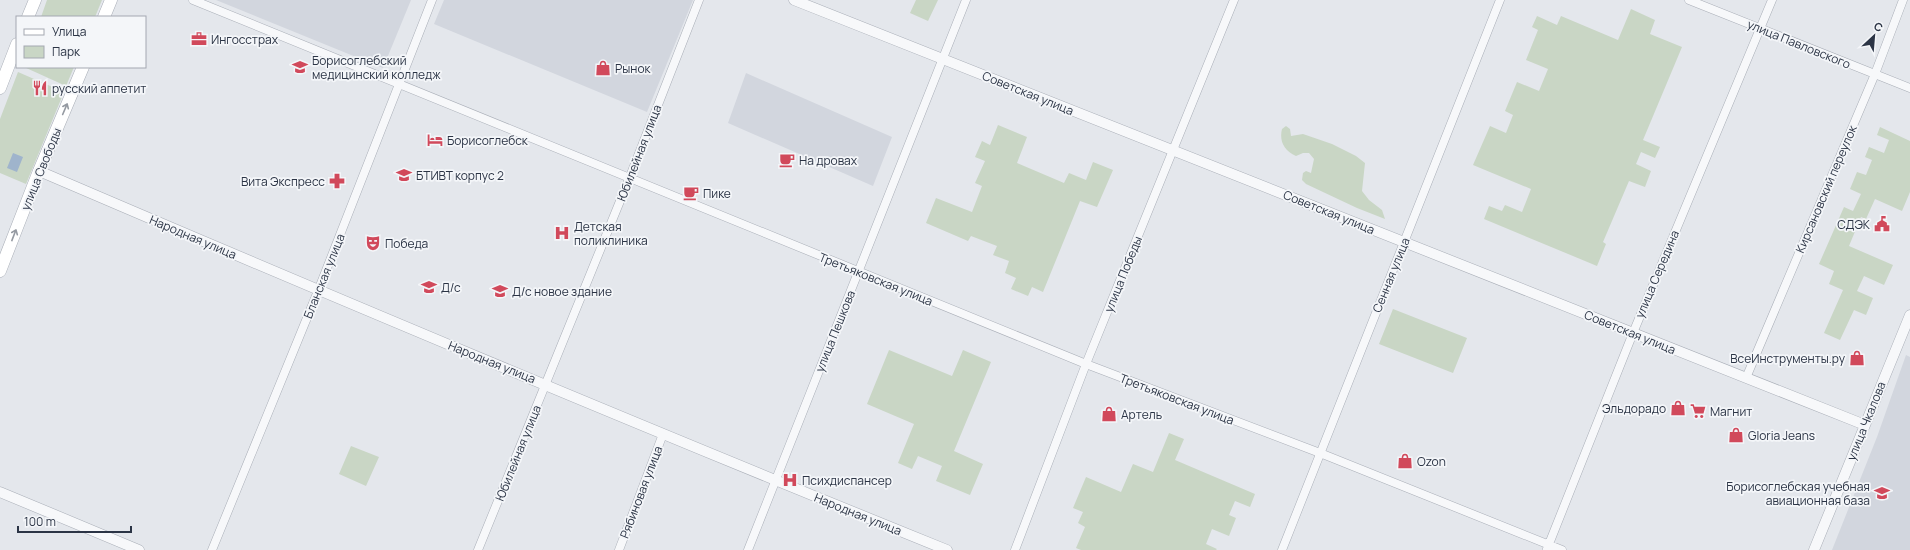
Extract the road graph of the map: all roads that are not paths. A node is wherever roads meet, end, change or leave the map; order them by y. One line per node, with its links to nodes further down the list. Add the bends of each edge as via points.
1 (35, 0): 13 (main road)
2 (111, 0): 14 (main road)
3 (193, 0): 21 (street, Третьяковская улица)
4 (432, 0): 21 (street, Бланская улица)
5 (699, 0): 25 (street, Юбилейная улица)
6 (794, 0): 17 (street, Советская улица)
7 (966, 0): 17 (street, улица Пешкова)
8 (1234, 0): 23 (street, улица Победы)
9 (1500, 0): 26 (street, Сенная улица)
10 (1689, 0): 15 (street, улица Павловского)
11 (1772, 0): 15 (street, улица Середина)
12 (1904, 0): 19 (street, Кирсановский переулок)
13 (28, 16)
14 (104, 16)
15 (1760, 29): 19 (street, улица Павловского); 31 (street, улица Середина)
16 (16, 46): 20 (main road)
17 (942, 59): 23 (street, Советская улица); 28 (street, улица Пешкова)
18 (83, 68): 24 (main road, улица Свободы, one-way to 18)
19 (1874, 74): 22 (street, улица Павловского); 33 (street, Кирсановский переулок)
20 (1, 83)
21 (399, 85): 25 (street, Третьяковская улица); 29 (street, Бланская улица)
22 (1910, 88)
23 (1174, 151): 26 (street, Советская улица); 32 (street, улица Победы)
24 (39, 171): 27 (main road, улица Свободы, one-way to 24); 29 (street, Народная улица)
25 (629, 179): 28 (street, Третьяковская улица); 34 (street, Юбилейная улица)
26 (1404, 242): 31 (street, Советская улица); 37 (street, Сенная улица)
27 (0, 271)
28 (859, 272): 32 (street, Третьяковская улица); 38 (street, улица Пешкова)
29 (318, 291): 34 (street, Народная улица); 42 (street, Бланская улица)
30 (1910, 315): 35 (street, улица Чкалова)
31 (1633, 333): 33 (street, Советская улица); 40 (street, улица Середина)
32 (1086, 364): 37 (street, Третьяковская улица); 47 (street, улица Победы)
33 (1746, 378): 35 (street, Советская улица)
34 (546, 384): 36 (street, Народная улица); 43 (street, Юбилейная улица)
35 (1865, 425): 50 (street, улица Чкалова)
36 (663, 434): 38 (street, Народная улица); 44 (street, Рябиновая улица)
37 (1320, 453): 40 (street, Третьяковская улица); 48 (street, Сенная улица)
38 (775, 481): 45 (street, улица Пешкова); 46 (street, Народная улица)
39 (0, 492): 41 (street)
40 (1548, 547): 49 (street, Третьяковская улица)
41 (138, 550)
42 (212, 550)
43 (478, 550)
44 (619, 550)
45 (748, 550)
46 (947, 550)
47 (1015, 550)
48 (1282, 550)
49 (1562, 550)
50 (1814, 550)

